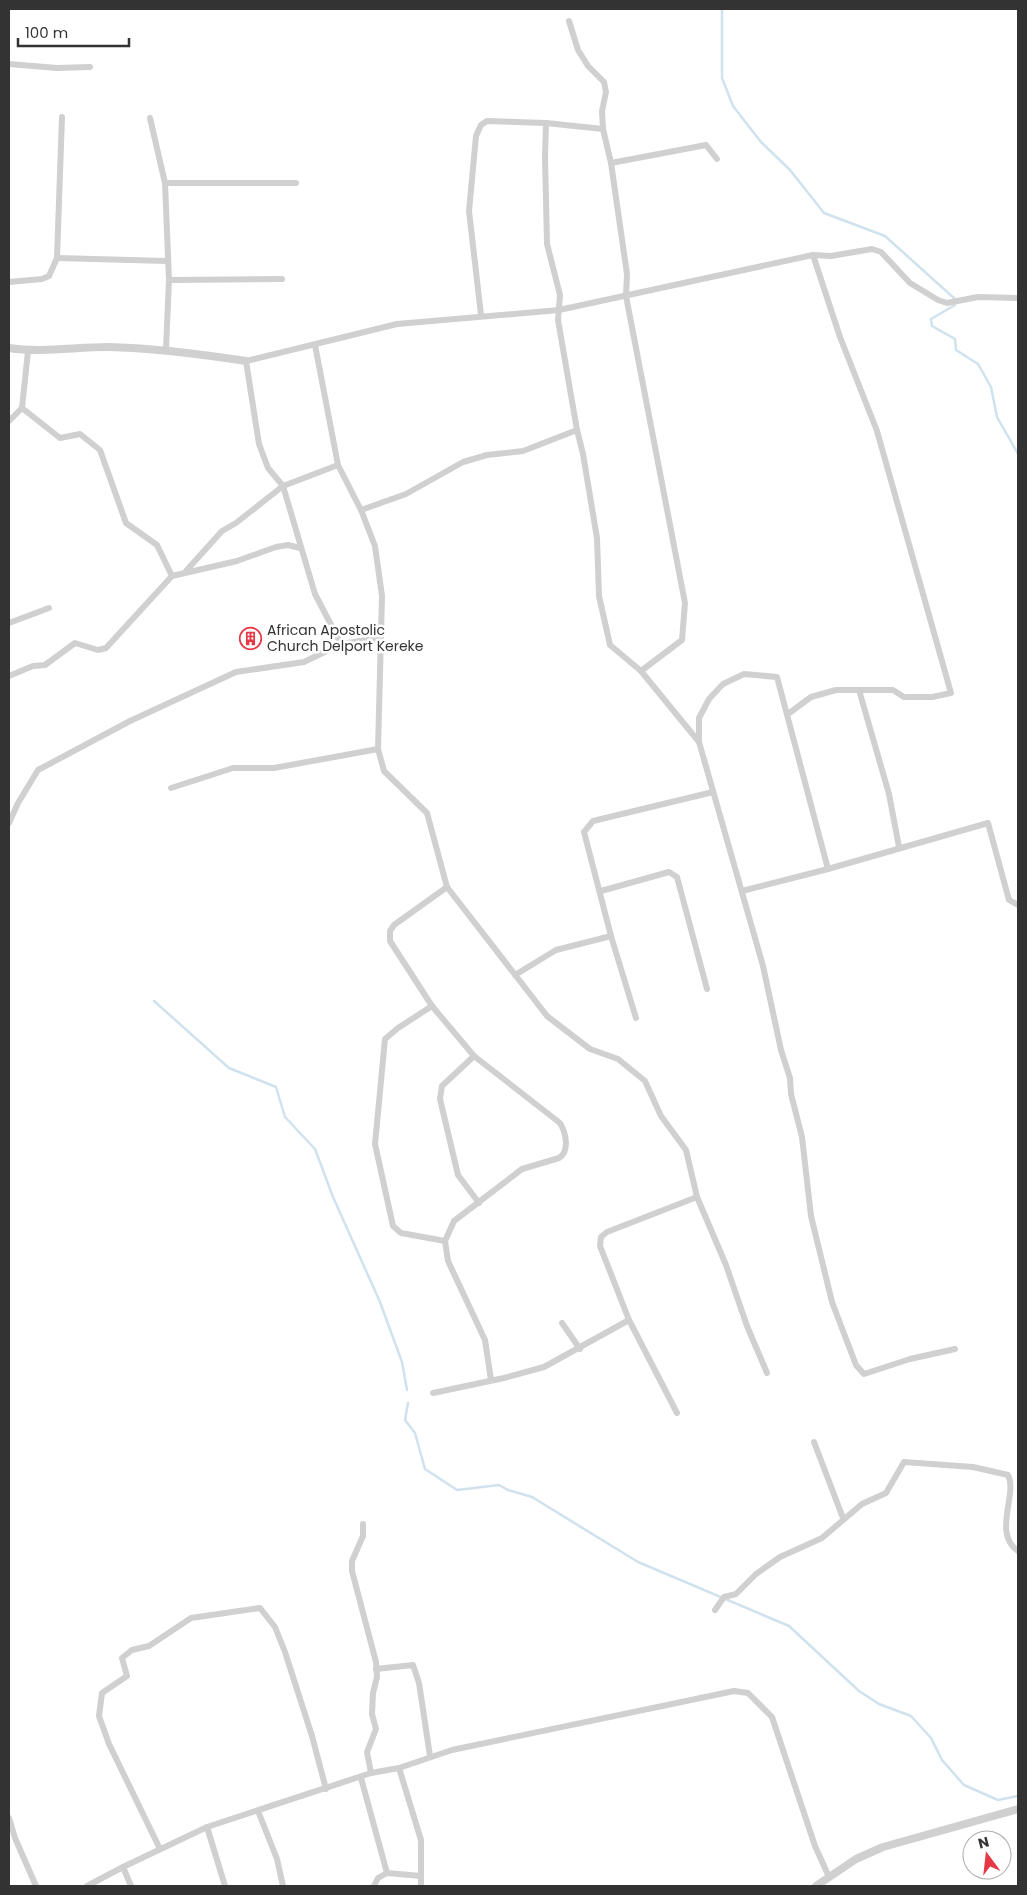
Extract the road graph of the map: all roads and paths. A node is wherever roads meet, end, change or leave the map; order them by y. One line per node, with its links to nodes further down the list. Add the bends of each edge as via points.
1 (569, 21): 7 (street, via 578,50 604,82)
2 (9, 64): 3 (street)
3 (90, 67)
4 (62, 117): 13 (street)
5 (150, 118): 10 (street)
6 (546, 123): 7 (street); 20 (street, via 547,244 560,295); 21 (street, via 487,121 480,125 476,136 469,211)
7 (603, 129): 9 (street)
8 (717, 159): 9 (street, via 706,145)
9 (611, 163): 18 (street, via 627,274)
10 (165, 182): 11 (street); 14 (street)
11 (296, 182)
12 (813, 255): 18 (street); 19 (street, via 831,256 872,249 881,252 910,283 947,303 978,297); 42 (street, via 840,337 877,431 951,693 932,697 904,696 893,690)
13 (57, 258): 14 (street); 17 (street, via 49,276)
14 (167, 261): 16 (street)
15 (282, 279): 16 (street)
16 (169, 280): 24 (street)
17 (9, 282)
18 (626, 296): 20 (street); 40 (street, via 685,603 682,640)
19 (1018, 298)
20 (559, 310): 21 (street); 29 (street)
21 (481, 315): 22 (street, via 397,324)
22 (315, 345): 26 (street); 30 (street)
23 (9, 348): 25 (street)
24 (166, 349): 25 (street, via 106,347); 26 (street)
25 (28, 351): 27 (street)
26 (246, 360): 31 (street, via 259,444 268,468)
27 (22, 408): 28 (street); 35 (street, via 60,438 80,434 100,450 126,523 157,545)
28 (9, 421)
29 (577, 430): 32 (street, via 523,451 463,462 406,494); 40 (street, via 597,538 599,596 610,645)
30 (338, 465): 31 (street); 32 (street)
31 (283, 486): 33 (street); 34 (street, via 236,523 222,530)
32 (360, 510): 38 (street, via 375,546 382,596)
33 (300, 548): 34 (street, via 276,547 237,561); 39 (street, via 315,594)
34 (186, 571): 35 (street)
35 (172, 576): 41 (street, via 106,648 98,650 75,643 45,664)
36 (49, 608): 37 (street)
37 (9, 623)
38 (380, 638): 39 (street); 45 (street)
39 (341, 644): 48 (street, via 304,662 236,672 130,721 38,770)
40 (641, 671): 44 (street)
41 (9, 676)
42 (859, 690): 43 (street, via 836,690 811,697); 49 (street)
43 (788, 714): 44 (street, via 777,677 744,674 723,684 709,699 699,718); 50 (street)
44 (699, 742): 47 (street)
45 (378, 749): 46 (street, via 274,768 233,768); 51 (street, via 384,771 427,813)
46 (171, 788)
47 (713, 792): 52 (street, via 593,821 584,832); 53 (street)
48 (9, 823)
49 (899, 847): 50 (street); 54 (street, via 988,823 1009,900)
50 (828, 869): 53 (street)
51 (447, 887): 56 (street); 58 (street, via 390,931 390,940)
52 (601, 891): 55 (street); 57 (street, via 660,873 669,872 677,877)
53 (742, 891): 67 (street, via 790,1078 802,1138 811,1216 832,1302 856,1365 864,1374)
54 (1018, 904)
55 (611, 936): 56 (street, via 556,950); 59 (street)
56 (515, 975): 61 (street, via 547,1016 590,1049 618,1059 645,1081 661,1116 686,1150)
57 (707, 989)
58 (432, 1006): 60 (street); 63 (street, via 385,1039 375,1144 393,1226 401,1233)
59 (636, 1018)
60 (474, 1056): 62 (street, via 442,1086 440,1099 458,1175); 62 (street, via 560,1123 566,1147 559,1158 522,1169)
61 (697, 1197): 64 (street, via 601,1236 600,1246); 68 (street)
62 (479, 1203): 63 (street, via 454,1221)
63 (445, 1242): 69 (street, via 448,1261 485,1340)
64 (628, 1320): 66 (street); 71 (street)
65 (562, 1323): 66 (street)
66 (580, 1349): 69 (street, via 544,1367)
67 (955, 1349)
68 (767, 1373)
69 (491, 1380): 70 (street)
70 (433, 1393)
71 (677, 1413)
72 (814, 1442): 73 (street)
73 (843, 1518): 75 (street, via 862,1504 886,1493 904,1462 985,1469 1010,1478 1006,1520 1009,1540); 76 (street, via 822,1538 780,1557 756,1574 736,1594 724,1597)
74 (363, 1524): 77 (street, via 363,1536 352,1561 352,1571)
75 (1018, 1551)
76 (715, 1610)
77 (376, 1669): 78 (street, via 413,1665 419,1683); 80 (street, via 372,1714 376,1729 367,1752)
78 (430, 1756): 79 (street); 91 (street, via 734,1691 748,1693 772,1717 815,1846)
79 (399, 1768): 80 (street); 90 (street, via 421,1840)
80 (371, 1773): 81 (street)
81 (361, 1778): 82 (street); 89 (street)
82 (326, 1789): 84 (street); 87 (street, via 294,1678 275,1627 260,1608 191,1618 149,1646 132,1650 122,1658 127,1676 102,1693 99,1716 109,1744)
83 (1018, 1809): 91 (street, via 883,1847 856,1859)
84 (258, 1811): 86 (street); 96 (street, via 277,1859)
85 (9, 1818): 92 (street)
86 (207, 1827): 87 (street); 95 (street)
87 (160, 1849): 88 (street)
88 (123, 1867): 93 (street); 94 (street)
89 (387, 1873): 90 (street); 97 (street, via 378,1878)
90 (421, 1876): 98 (street)
91 (829, 1877): 99 (street)
92 (36, 1886)
93 (87, 1886)
94 (131, 1886)
95 (225, 1886)
96 (283, 1886)
97 (374, 1886)
98 (421, 1886)
99 (816, 1886)

